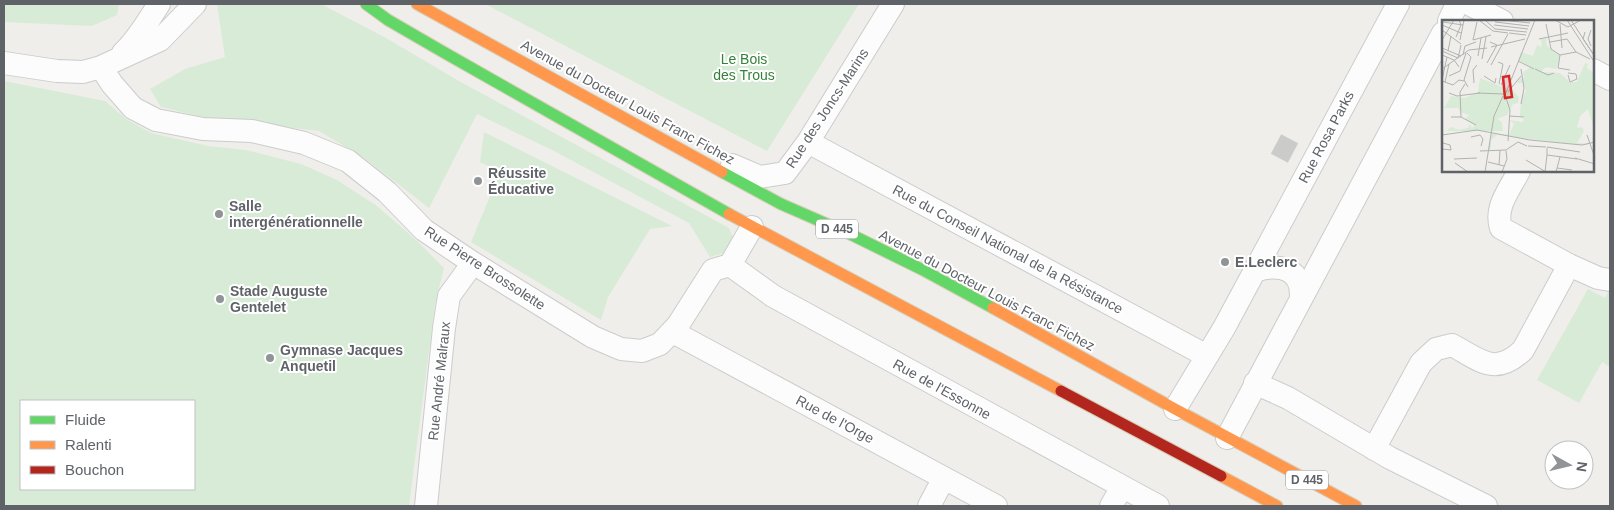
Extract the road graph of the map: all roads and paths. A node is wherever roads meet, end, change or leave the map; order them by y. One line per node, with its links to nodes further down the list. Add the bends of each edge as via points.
1 (160, 4): 13 (street, via 132,44)
2 (195, 4): 13 (street, via 160,40)
3 (366, 4): 19 (main road, D 445, via 445,53)
4 (417, 4): 16 (main road, Avenue du Docteur Louis Franc Fichez / D 445)
5 (893, 4): 17 (street, Rue des Joncs-Marins)
6 (1398, 4): 23 (street, Rue Rosa Parks)
7 (1457, 4): 9 (street)
8 (1469, 4): 10 (street)
9 (1449, 20)
10 (1500, 20)
11 (1442, 35): 25 (street)
12 (4, 63): 13 (street, via 57,72 83,72)
13 (106, 65): 20 (street, Rue Pierre Brossolette, via 112,84 133,108 156,120 278,137 304,143 348,161 388,192 424,230)
14 (1594, 71): 15 (street)
15 (1610, 79)
16 (605, 107): 17 (street, Rue des Joncs-Marins, via 760,177 785,172); 31 (main road, Avenue du Docteur Louis Franc Fichez / D 445, via 781,204 923,270)
17 (808, 142): 28 (street, Rue du Conseil National de la Résistance)
18 (1518, 172): 22 (street, via 1499,210 1501,228)
19 (752, 227): 21 (street); 27 (main road, D 445)
20 (473, 263): 26 (street, Rue Pierre Brossolette, via 593,337 621,349 642,351 660,344); 39 (street, Rue André Malraux, via 449,296)
21 (730, 265): 26 (street, via 713,270); 37 (street, Rue de l'Essonne, via 773,296)
22 (1569, 265): 24 (street); 33 (street, via 1523,350 1513,360 1489,364 1452,345 1436,349 1421,363)
23 (1255, 271): 25 (street, via 1266,267 1286,270 1300,284); 28 (street, Rue Rosa Parks)
24 (1610, 280)
25 (1301, 298): 30 (street)
26 (673, 332): 36 (street, Rue de l'Orge)
27 (958, 337): 29 (main road); 35 (main road, D 445)
28 (1207, 356): 31 (street, Rue Rosa Parks)
29 (1023, 358)
30 (1255, 383): 32 (street); 33 (street, via 1288,398)
31 (1174, 414): 32 (main road, Avenue du Docteur Louis Franc Fichez / D 445)
32 (1224, 441): 45 (main road, Avenue du Docteur Louis Franc Fichez / D 445)
33 (1374, 449): 38 (street)
34 (1206, 454): 35 (main road)
35 (1214, 473): 44 (main road, D 445)
36 (944, 478): 40 (street); 41 (street, Rue de l'Orge)
37 (1122, 487): 42 (street); 43 (street, Rue de l'Essonne)
38 (1477, 504)
39 (426, 506)
40 (929, 506)
41 (996, 506)
42 (1111, 506)
43 (1158, 506)
44 (1277, 506)
45 (1356, 506)

